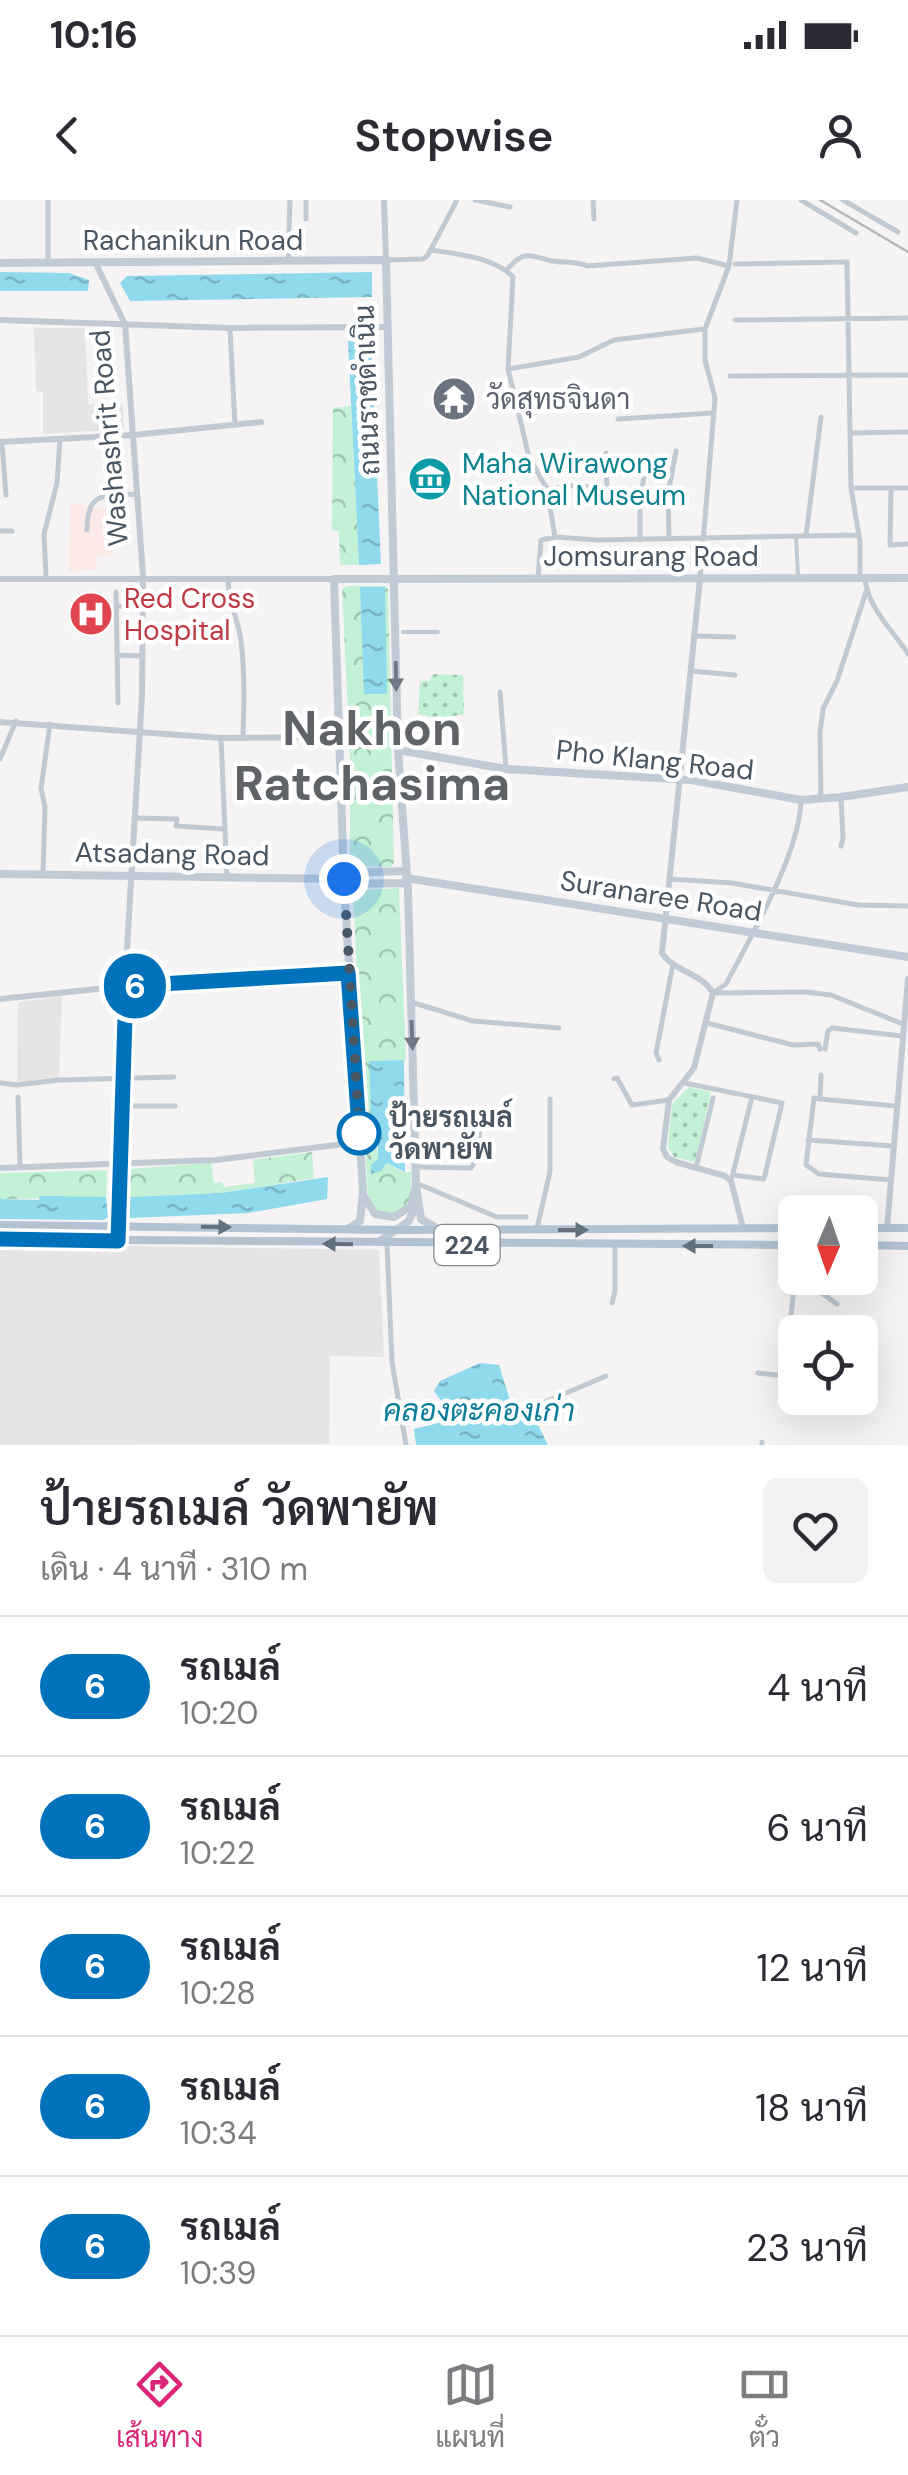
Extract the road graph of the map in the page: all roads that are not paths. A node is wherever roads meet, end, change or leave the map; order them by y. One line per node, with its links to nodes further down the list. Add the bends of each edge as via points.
1 (48, 200): 20 (street)
2 (290, 200): 18 (street)
3 (306, 200): 12 (street)
4 (384, 200): 17 (street, ถนนราชดำเนิน)
5 (456, 200): 16 (street)
6 (475, 200): 11 (street)
7 (593, 200): 13 (street)
8 (737, 200): 22 (street)
9 (801, 200): 15 (street)
10 (843, 200): 14 (street)
11 (510, 206)
12 (306, 219)
13 (594, 220)
14 (898, 232)
15 (856, 233)
16 (431, 250): 17 (street, via 423,259); 23 (street)
17 (386, 260): 18 (main road, Rachanikun Road); 29 (main road, ถนนราชดำเนิน)
18 (288, 262): 21 (main road, Rachanikun Road)
19 (0, 263): 20 (main road, Rachanikun Road)
20 (48, 263): 21 (main road, Rachanikun Road)
21 (96, 264): 28 (street, Washashrit Road)
22 (732, 265): 23 (street, via 696,258 586,266 532,254); 25 (street, via 847,262); 31 (street)
23 (506, 270): 32 (street, via 512,277)
24 (908, 318): 25 (street)
25 (848, 319): 27 (street); 35 (street)
26 (0, 320): 28 (street)
27 (735, 320)
28 (125, 324): 30 (street); 43 (street, Washashrit Road)
29 (388, 327): 30 (street); 69 (main road, ถนนราชดำเนิน)
30 (230, 328): 40 (street)
31 (705, 329): 32 (street, via 614,340 578,357); 36 (street)
32 (508, 368): 49 (street, via 530,456)
33 (908, 375): 35 (street)
34 (730, 376): 35 (street)
35 (848, 376): 41 (street)
36 (714, 414): 38 (street); 62 (street)
37 (821, 418): 60 (street)
38 (618, 419)
39 (261, 422): 40 (street)
40 (235, 425): 43 (street)
41 (850, 432): 42 (street); 50 (street)
42 (908, 432)
43 (133, 435): 44 (street); 54 (street, Washashrit Road)
44 (60, 439): 45 (street); 67 (street, via 44,534)
45 (1, 442): 53 (street)
46 (676, 452): 63 (street)
47 (606, 453): 49 (street, via 607,492)
48 (646, 463): 64 (street)
49 (547, 488): 61 (street)
50 (850, 488): 51 (street); 58 (street)
51 (891, 488): 52 (street); 65 (street, via 890,544)
52 (908, 488)
53 (6, 494)
54 (137, 494): 55 (street, via 94,500); 66 (street, Washashrit Road)
55 (87, 530)
56 (0, 531): 57 (street)
57 (12, 531)
58 (858, 535): 60 (street); 73 (street)
59 (796, 536): 60 (street); 62 (street); 72 (street)
60 (806, 536)
61 (555, 537): 64 (street); 70 (street, via 541,540)
62 (705, 537): 63 (street); 71 (street)
63 (668, 538): 64 (street)
64 (640, 540)
65 (908, 544)
66 (143, 576): 67 (street); 68 (street); 80 (street, Washashrit Road)
67 (46, 577): 75 (street)
68 (228, 577): 76 (street); 98 (street, via 243,656)
69 (394, 578): 70 (main road, Jomsurang Road); 76 (main road, Jomsurang Road); 99 (main road, ถนนราชดำเนิน, one-way to 99)
70 (538, 578): 71 (main road, Jomsurang Road)
71 (700, 578): 72 (main road, Jomsurang Road); 83 (street)
72 (798, 578): 73 (main road, Jomsurang Road)
73 (863, 578): 74 (main road, Jomsurang Road); 78 (street)
74 (908, 578)
75 (0, 579)
76 (334, 579): 96 (main road)
77 (116, 592): 79 (street)
78 (866, 592): 85 (street); 105 (street, via 823,709)
79 (116, 606): 80 (street); 86 (street)
80 (144, 607): 87 (street, Washashrit Road)
81 (403, 632): 82 (street)
82 (438, 632)
83 (694, 636): 84 (street); 88 (street)
84 (734, 637)
85 (908, 654)
86 (117, 656): 87 (street); 91 (street)
87 (143, 656): 95 (street, Washashrit Road)
88 (692, 671): 89 (street); 102 (street)
89 (735, 675)
90 (500, 692): 101 (street)
91 (118, 704)
92 (16, 721): 93 (street); 94 (street); 100 (street)
93 (0, 722)
94 (50, 724): 95 (street); 111 (street, via 41,788)
95 (140, 733): 97 (street); 107 (street, Washashrit Road)
96 (342, 737): 98 (street); 115 (main road)
97 (221, 738): 98 (street); 108 (street)
98 (243, 738)
99 (398, 750): 101 (main road, Pho Klang Road); 114 (main road, ถนนราชดำเนิน)
100 (0, 760)
101 (506, 769): 102 (main road, Pho Klang Road)
102 (680, 779): 106 (main road, Pho Klang Road); 116 (street)
103 (908, 787): 104 (main road, Pho Klang Road)
104 (841, 798): 105 (main road, Pho Klang Road); 109 (street)
105 (822, 799): 106 (main road, Pho Klang Road)
106 (801, 800): 117 (street, via 797,829)
107 (134, 818): 108 (street); 112 (street, Washashrit Road)
108 (224, 829): 113 (street)
109 (841, 846)
110 (0, 874): 111 (main road, Atsadang Road)
111 (43, 874): 112 (main road, Atsadang Road)
112 (130, 876): 113 (main road, Atsadang Road); 125 (street, Washashrit Road)
113 (227, 877): 115 (main road, Atsadang Road)
114 (406, 877): 115 (main road, Atsadang Road); 119 (main road, Suranaree Road); 128 (main road, ถนนราชดำเนิน)
115 (344, 879): 123 (main road)
116 (670, 879): 117 (street); 119 (street)
117 (772, 890): 118 (street); 120 (street)
118 (908, 906)
119 (665, 920): 120 (main road, Suranaree Road); 122 (street, via 662,953)
120 (751, 933): 121 (main road, Suranaree Road); 126 (street, via 726,984)
121 (908, 957)
122 (673, 964): 126 (street); 133 (street)
123 (348, 973): 125 (street); 151 (main road)
124 (908, 979): 130 (street)
125 (126, 986): 127 (street); 135 (street, Washashrit Road)
126 (713, 993): 129 (street); 130 (street, via 831,995)
127 (0, 998)
128 (411, 1002): 131 (street, via 473,1021); 155 (main road, ถนนราชดำเนิน, one-way to 155)
129 (707, 1023): 132 (street, via 822,1049 832,1028); 139 (street)
130 (905, 1025): 132 (street)
131 (558, 1028)
132 (902, 1036): 148 (street)
133 (659, 1060)
134 (821, 1075): 144 (street)
135 (124, 1077): 136 (street); 138 (street); 146 (street, Washashrit Road)
136 (174, 1077)
137 (614, 1079): 145 (street, via 632,1105)
138 (0, 1083)
139 (684, 1083): 142 (street); 145 (street)
140 (18, 1097): 154 (street)
141 (713, 1098): 157 (street)
142 (752, 1098): 158 (street); 158 (street, via 782,1103 774,1142 764,1178)
143 (550, 1099): 176 (street, via 550,1172)
144 (820, 1099): 148 (street); 150 (street, via 814,1098)
145 (669, 1100): 157 (street, via 664,1152)
146 (123, 1106): 147 (street); 153 (street, Washashrit Road)
147 (175, 1106)
148 (896, 1106): 152 (street)
149 (479, 1118): 155 (street, via 480,1153 471,1168)
150 (808, 1140): 152 (street); 159 (street, via 806,1165 819,1174)
151 (360, 1142): 153 (street, via 248,1158); 161 (main road)
152 (893, 1146): 159 (street)
153 (122, 1164): 154 (street); 165 (street, Washashrit Road)
154 (20, 1167): 156 (street)
155 (416, 1167): 160 (main road, ถนนราชดำเนิน)
156 (0, 1168)
157 (696, 1168): 158 (street)
158 (732, 1178): 166 (street)
159 (891, 1180): 169 (street)
160 (416, 1184): 161 (main road, via 411,1206 394,1217 372,1212); 162 (street); 174 (main road, via 421,1219); 177 (main road, via 414,1214)
161 (363, 1190): 171 (main road, via 360,1220); 172 (main road)
162 (497, 1216): 163 (street); 175 (street)
163 (526, 1217)
164 (0, 1224): 165 (main road, 224)
165 (119, 1226): 171 (main road, 224, one-way to 171); 179 (main road)
166 (743, 1228): 167 (main road, 224); 176 (main road, 224, one-way to 166)
167 (778, 1228)
168 (878, 1228): 169 (main road)
169 (887, 1228): 170 (main road); 185 (main road)
170 (908, 1228)
171 (346, 1229): 172 (main road, 224)
172 (376, 1229): 177 (main road); 177 (main road, 224); 180 (main road)
173 (411, 1230): 174 (main road, 224); 177 (main road, 224); 181 (main road)
174 (441, 1230): 175 (main road, 224)
175 (497, 1230): 176 (main road, 224)
176 (537, 1230)
177 (391, 1237): 180 (main road, 224); 181 (main road, 224); 194 (street, via 392,1362)
178 (0, 1239): 179 (main road, 224)
179 (118, 1241): 180 (main road, 224, one-way to 179)
180 (370, 1244)
181 (411, 1244): 182 (main road, 224)
182 (616, 1246): 183 (main road, 224, one-way to 182); 188 (street)
183 (778, 1246)
184 (878, 1246): 185 (main road)
185 (886, 1246): 186 (main road)
186 (908, 1246)
187 (824, 1295): 189 (street)
188 (612, 1303)
189 (837, 1304)
190 (758, 1374): 191 (street)
191 (778, 1375)
192 (606, 1376): 193 (street)
193 (538, 1405)
194 (406, 1445)

